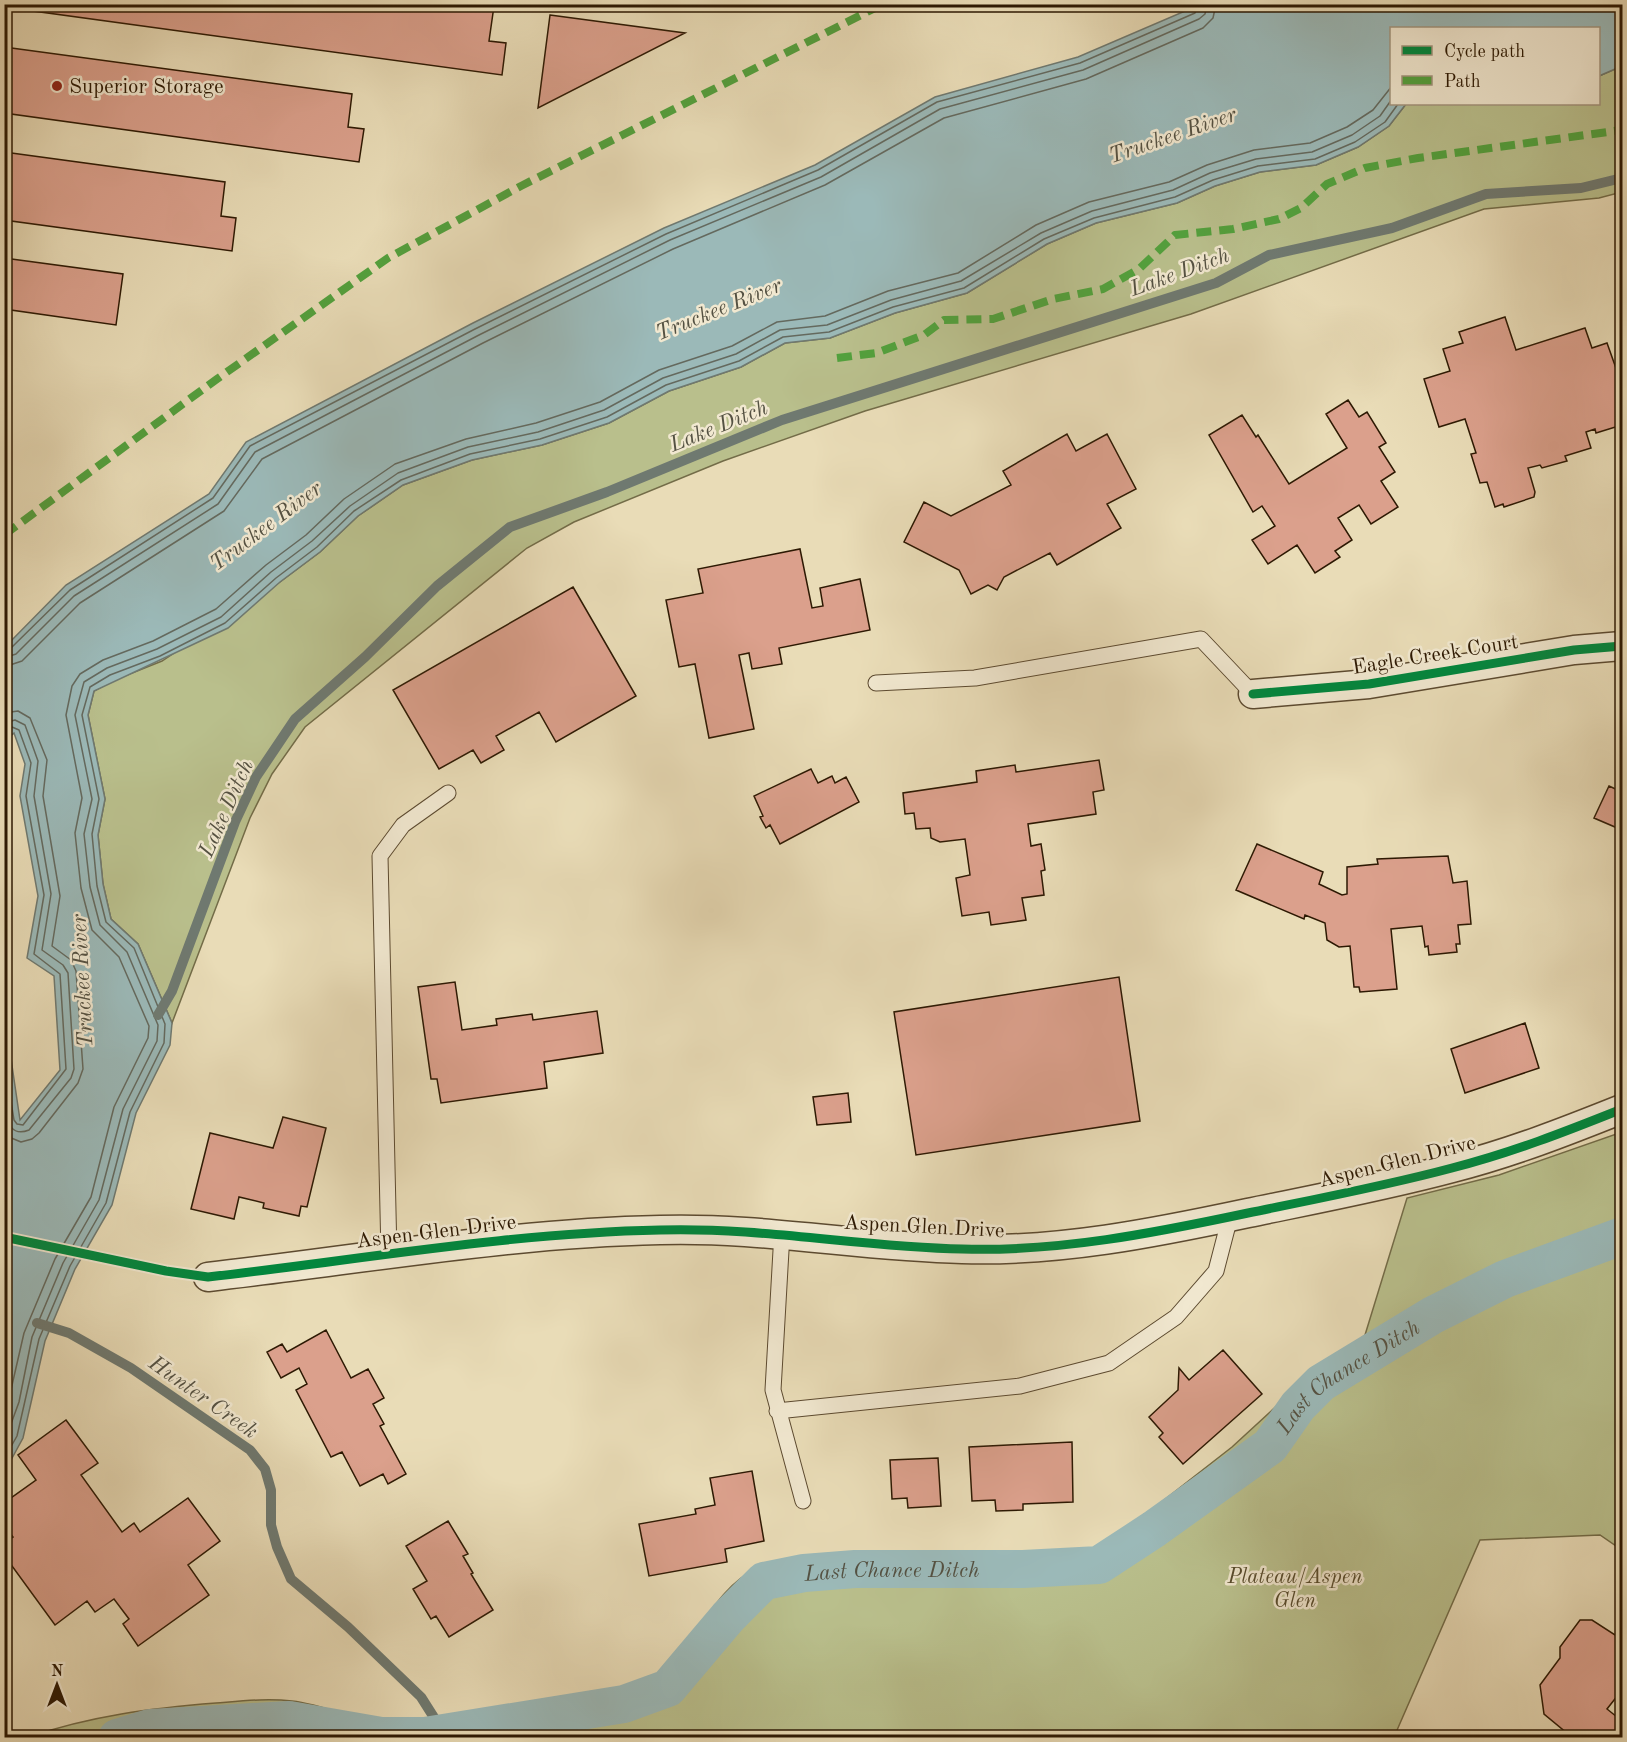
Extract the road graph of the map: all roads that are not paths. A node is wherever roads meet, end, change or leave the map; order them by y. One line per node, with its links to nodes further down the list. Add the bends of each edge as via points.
1 (1623, 646): 3 (street, Eagle Creek Court, via 1574,650 1369,684)
2 (876, 683): 3 (lane, via 975,678 1201,639)
3 (1253, 694)
4 (448, 793): 8 (lane, via 403,825 380,856)
5 (1623, 1109): 6 (street, Aspen Glen Drive, via 1454,1168)
6 (1230, 1217): 7 (street, Aspen Glen Drive, via 1159,1232 1042,1248 961,1250); 10 (lane, via 1216,1271 1176,1317 1109,1363 1020,1386)
7 (782, 1233): 8 (street, Aspen Glen Drive, via 715,1229 594,1233); 10 (lane, via 773,1390)
8 (389, 1255): 9 (street, Aspen Glen Drive)
9 (208, 1277)
10 (777, 1411): 11 (lane)
11 (803, 1501)

